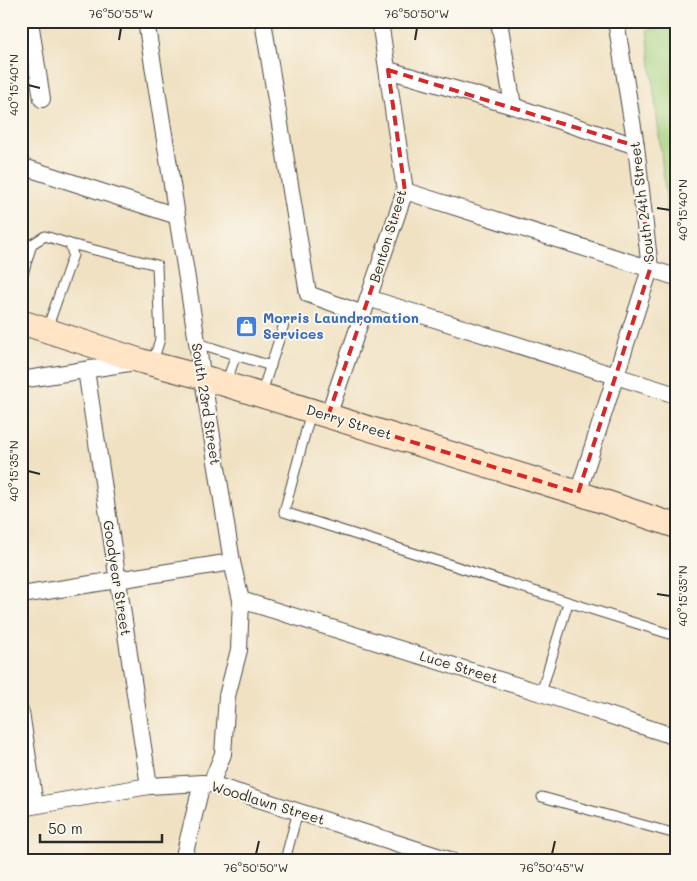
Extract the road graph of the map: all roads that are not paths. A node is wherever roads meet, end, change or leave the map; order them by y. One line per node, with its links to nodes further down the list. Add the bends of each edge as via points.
1 (30, 21): 8 (street)
2 (146, 21): 13 (street, South 23rd Street)
3 (263, 21): 19 (street, via 308,294)
4 (380, 21): 7 (street, Benton Street)
5 (499, 21): 9 (street)
6 (616, 21): 10 (street, South 24th Street)
7 (388, 70): 9 (street); 12 (street, Benton Street)
8 (42, 99)
9 (513, 106): 10 (street)
10 (636, 146): 15 (street, South 24th Street)
11 (21, 166): 13 (street)
12 (406, 191): 15 (street); 18 (street, Benton Street)
13 (177, 216): 23 (street, South 23rd Street)
14 (70, 244): 16 (lane, via 45,236 32,244); 22 (lane, via 73,255); 25 (lane, via 157,265 160,339)
15 (650, 269): 17 (street); 28 (street, South 24th Street)
16 (22, 275)
17 (676, 278)
18 (368, 298): 19 (street, Benton Street); 28 (street)
19 (363, 314): 34 (street, Benton Street)
20 (284, 321): 26 (lane)
21 (21, 322): 22 (main road, Derry Street)
22 (47, 330): 25 (main road, Derry Street)
23 (196, 343): 24 (lane); 29 (street, South 23rd Street)
24 (236, 355): 26 (lane); 31 (lane)
25 (147, 362): 27 (street); 29 (main road, Derry Street)
26 (270, 366): 32 (lane)
27 (86, 370): 30 (street); 38 (street, Goodyear Street)
28 (615, 376): 33 (street); 35 (street, South 24th Street)
29 (202, 377): 31 (main road, Derry Street); 37 (street, South 23rd Street)
30 (21, 380)
31 (226, 384): 32 (main road, Derry Street)
32 (261, 395): 34 (main road, Derry Street)
33 (676, 395)
34 (320, 413): 35 (main road, Derry Street); 41 (lane, via 284,512)
35 (578, 492): 36 (main road, Derry Street)
36 (676, 526)
37 (232, 562): 38 (street); 40 (street, South 23rd Street)
38 (118, 580): 39 (street); 47 (street, Goodyear Street)
39 (21, 595)
40 (241, 600): 43 (street, Luce Street); 46 (street, South 23rd Street, via 239,650 227,696 223,754)
41 (568, 603): 42 (lane); 43 (lane)
42 (676, 636)
43 (541, 693): 45 (street, Luce Street)
44 (21, 712): 49 (street)
45 (676, 737)
46 (207, 783): 47 (street, Woodlawn Street); 50 (street, Woodlawn Street); 52 (street, South 23rd Street)
47 (149, 786): 49 (street, Woodlawn Street)
48 (542, 797): 51 (lane)
49 (28, 806)
50 (298, 812): 53 (lane); 54 (street, Woodlawn Street)
51 (676, 834)
52 (183, 860)
53 (285, 860)
54 (450, 860)

